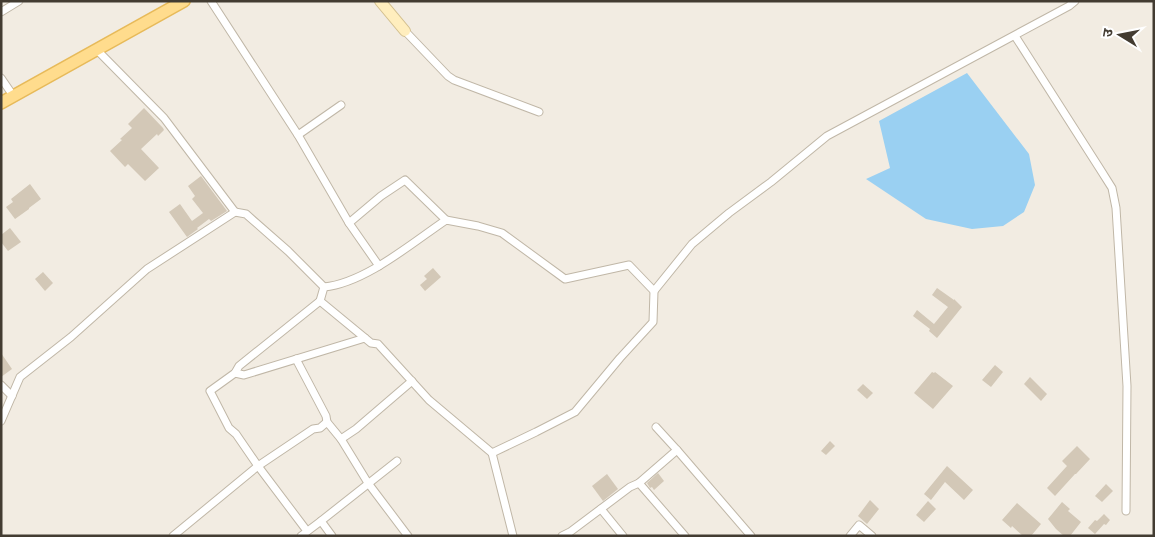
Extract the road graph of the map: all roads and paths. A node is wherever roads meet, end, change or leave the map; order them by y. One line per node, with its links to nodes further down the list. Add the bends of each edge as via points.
1 (19, 1): 6 (street)
2 (184, 1): 9 (main road)
3 (211, 1): 15 (street)
4 (380, 1): 7 (street)
5 (1075, 1): 8 (street)
6 (1, 12)
7 (405, 31): 14 (street, via 454,80)
8 (1015, 36): 21 (street, via 827,136 692,244); 40 (street, via 1112,188 1127,386)
9 (97, 50): 11 (main road); 16 (street, via 164,118)
10 (1, 78): 11 (street)
11 (14, 97): 12 (main road)
12 (1, 103)
13 (341, 105): 15 (street)
14 (538, 112)
15 (298, 135): 18 (street)
16 (235, 212): 20 (street, via 246,214); 28 (street, via 147,269 71,337 20,377)
17 (446, 220): 18 (street, via 405,180); 19 (street); 21 (street, via 502,233 564,279 629,265)
18 (349, 223): 19 (street)
19 (379, 266): 20 (street, via 338,286)
20 (324, 287): 22 (street)
21 (654, 291): 34 (street, via 653,322 575,412)
22 (320, 301): 23 (street); 25 (street)
23 (365, 338): 24 (street); 26 (street, via 378,344)
24 (296, 359): 25 (street, via 244,375); 30 (street)
25 (234, 373): 36 (street, via 210,391 230,428)
26 (412, 381): 32 (street); 34 (street)
27 (1, 385): 28 (street)
28 (12, 396): 29 (street)
29 (1, 421)
30 (327, 422): 32 (street); 36 (street)
31 (656, 427): 33 (street)
32 (341, 439): 37 (street)
33 (677, 450): 38 (street); 51 (street)
34 (492, 453): 47 (street)
35 (398, 460): 37 (street)
36 (258, 466): 42 (street); 44 (street)
37 (368, 483): 41 (street); 46 (street)
38 (639, 483): 39 (street); 50 (street)
39 (601, 510): 43 (street); 49 (street)
40 (1126, 511)
41 (321, 521): 42 (street); 45 (street)
42 (304, 533)
43 (571, 534): 48 (street)
44 (173, 536)
45 (332, 536)
46 (408, 536)
47 (513, 536)
48 (562, 536)
49 (623, 536)
50 (685, 536)
51 (751, 536)
52 (850, 536): 53 (street, via 859,525)
53 (872, 536)

